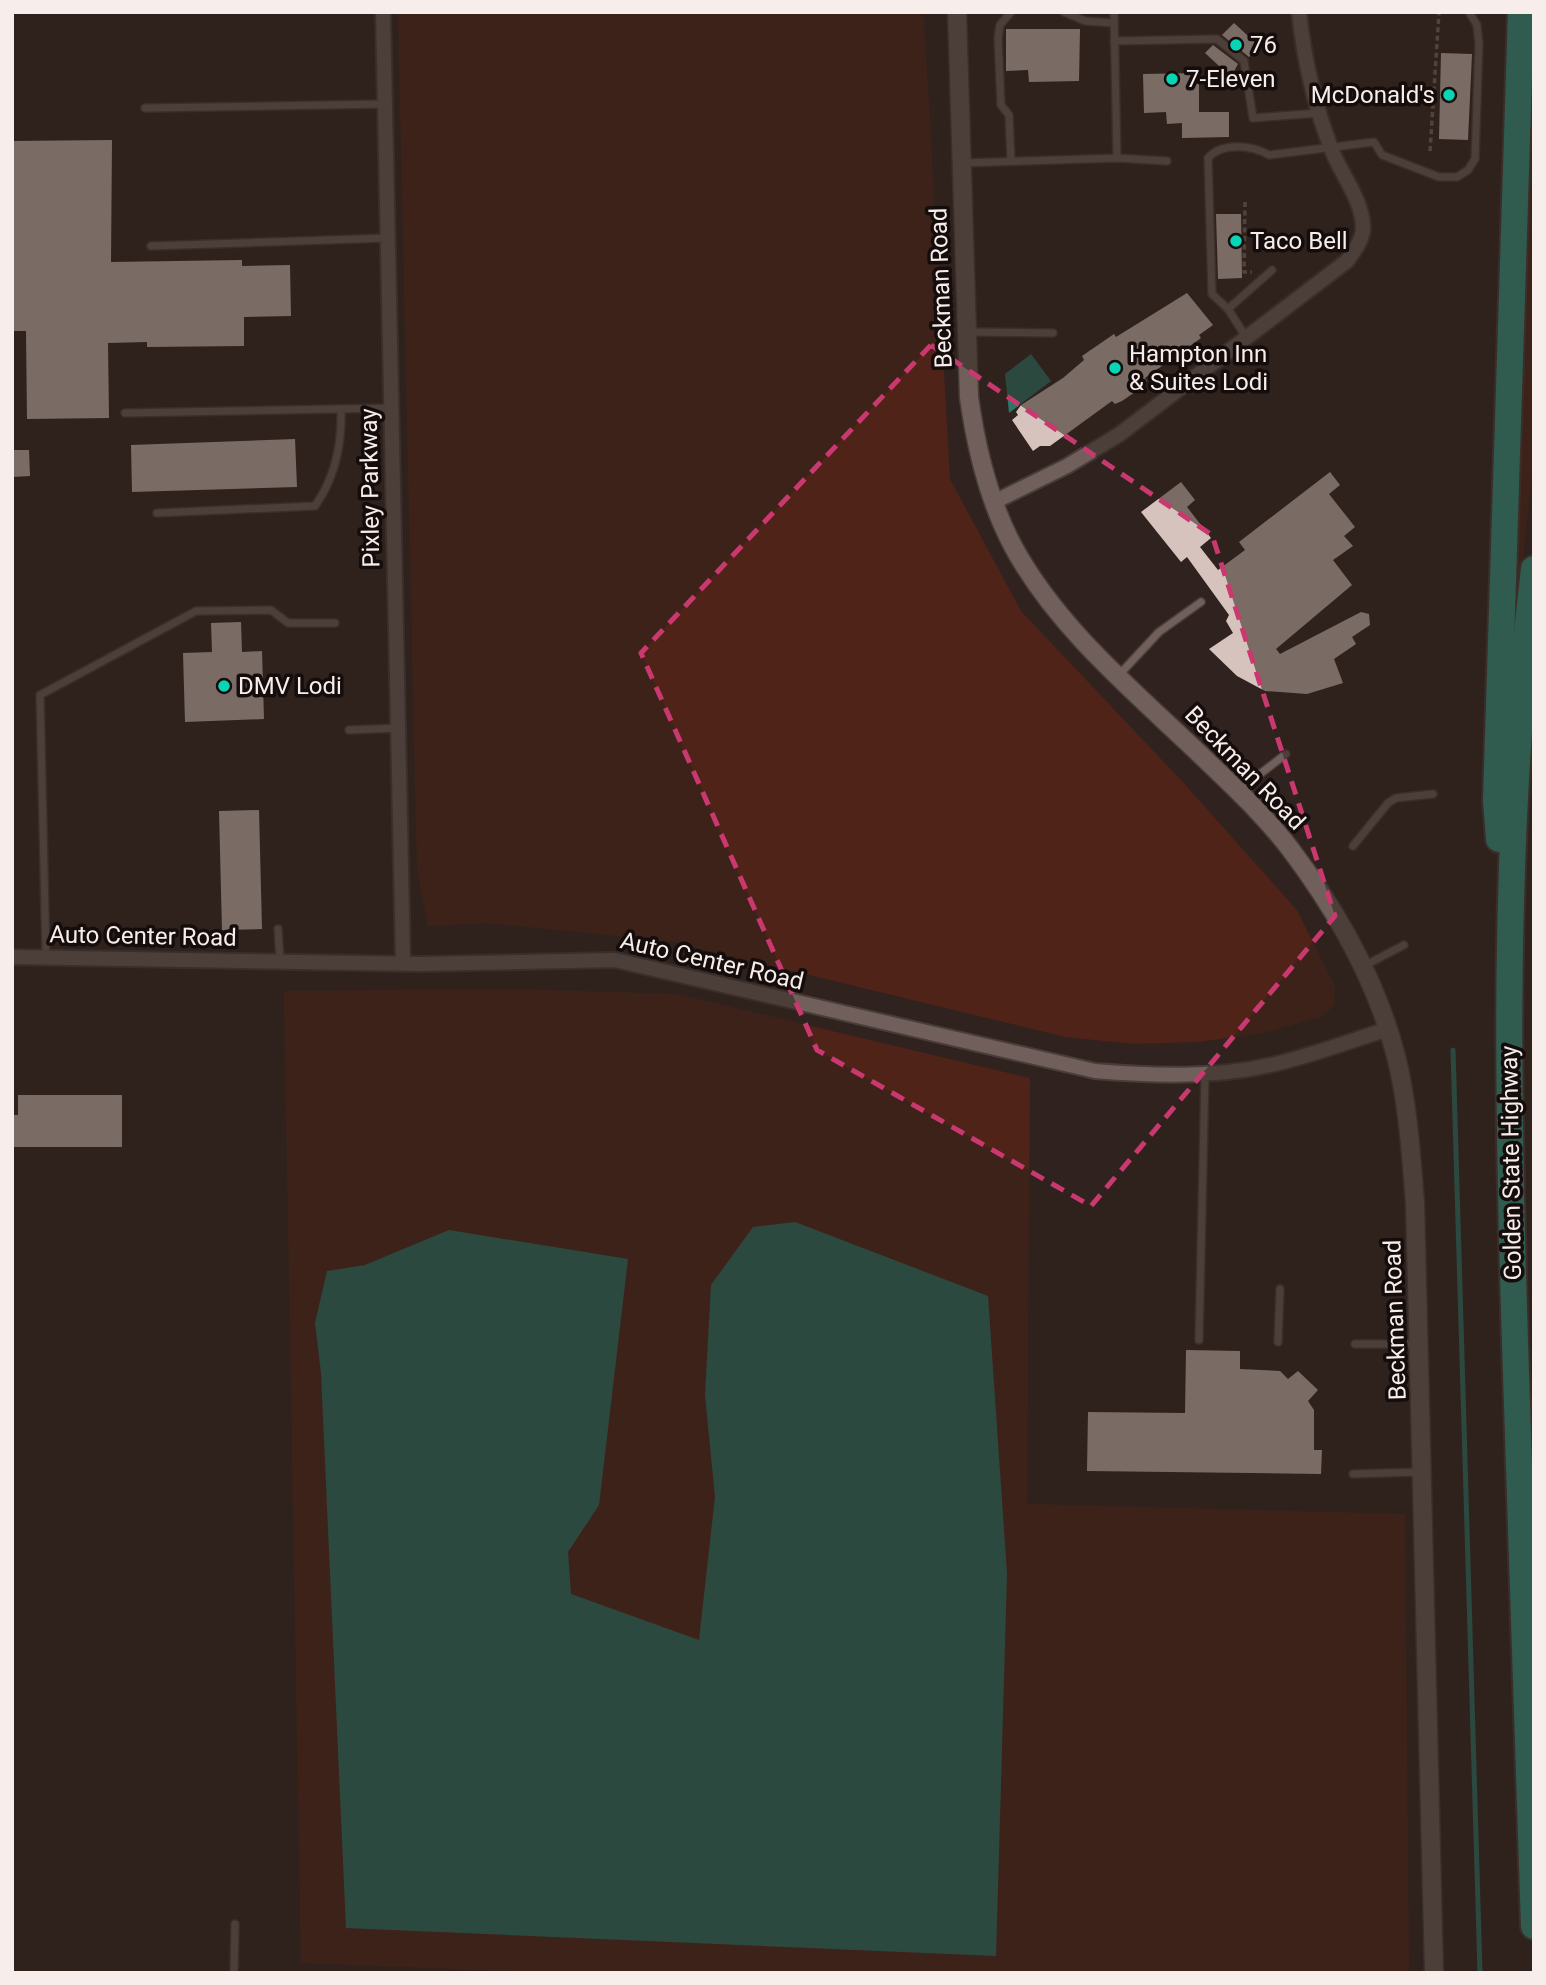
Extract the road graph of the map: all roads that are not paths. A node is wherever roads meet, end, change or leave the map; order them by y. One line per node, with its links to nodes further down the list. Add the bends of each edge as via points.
1 (383, 12): 11 (street, Pixley Parkway)
2 (957, 12): 18 (street, Beckman Road)
3 (1011, 12): 16 (lane, via 1000,25 999,38 1001,105 1010,115)
4 (1064, 12): 9 (lane, via 1085,21)
5 (1114, 12): 9 (lane)
6 (1299, 12): 13 (street, via 1306,69)
7 (1469, 12): 14 (lane, via 1477,25 1479,44 1475,159 1468,170 1457,177 1439,177 1382,155 1374,142)
8 (1521, 12): 48 (highway, via 1496,800)
9 (1114, 23): 10 (lane)
10 (1114, 41): 13 (lane, via 1217,39 1244,61 1253,118); 15 (lane)
11 (385, 104): 12 (lane); 19 (street, Pixley Parkway)
12 (145, 108)
13 (1320, 113): 14 (street)
14 (1331, 148): 22 (lane, via 1269,155 1257,147 1223,148 1208,158 1210,282 1212,294); 25 (street, via 1361,212 1363,230 1358,246 1347,261)
15 (1117, 158): 16 (lane); 17 (lane)
16 (1011, 161): 18 (lane)
17 (1167, 161)
18 (962, 163): 23 (street, Beckman Road)
19 (388, 238): 20 (lane); 26 (street, Pixley Parkway)
20 (151, 246)
21 (1272, 270): 22 (lane)
22 (1228, 309): 25 (lane)
23 (967, 332): 24 (lane); 29 (street, Beckman Road, via 974,433)
24 (1053, 333)
25 (1246, 337): 29 (street, via 1120,434)
26 (391, 408): 27 (lane); 35 (street, Pixley Parkway)
27 (341, 409): 28 (lane); 30 (lane, via 342,438 327,489 315,506)
28 (125, 413)
29 (994, 502): 34 (street, Beckman Road, via 1032,579)
30 (158, 513)
31 (1534, 569): 48 (highway, Golden State Highway, via 1520,715)
32 (1201, 602): 34 (lane, via 1159,632)
33 (335, 623): 44 (lane, via 288,622 271,610 196,611 40,695)
34 (1119, 675): 38 (street, Beckman Road)
35 (398, 728): 36 (lane); 46 (street, Pixley Parkway)
36 (349, 730)
37 (1286, 754): 38 (lane)
38 (1238, 791): 47 (street, Beckman Road, via 1283,839 1324,897)
39 (1433, 794): 40 (lane, via 1388,803)
40 (1353, 846)
41 (278, 929): 45 (lane)
42 (1404, 944): 47 (lane)
43 (12, 957): 44 (street, Auto Center Road)
44 (46, 957): 45 (street, Auto Center Road)
45 (280, 961): 46 (street, Auto Center Road)
46 (403, 963): 50 (street, Auto Center Road, via 615,960 1095,1071)
47 (1361, 967): 49 (street, Beckman Road)
48 (1507, 996): 59 (highway, Golden State Highway)
49 (1388, 1030): 50 (street, Auto Center Road, via 1274,1064); 55 (street, Beckman Road, via 1410,1146)
50 (1205, 1075): 52 (lane)
51 (1280, 1289): 53 (lane)
52 (1199, 1340)
53 (1278, 1342)
54 (1354, 1344): 55 (lane)
55 (1420, 1344): 56 (street, Beckman Road)
56 (1424, 1472): 57 (lane); 61 (street, Beckman Road)
57 (1353, 1474)
58 (235, 1924): 60 (lane)
59 (1534, 1926)
60 (234, 1973)
61 (1434, 1973)

